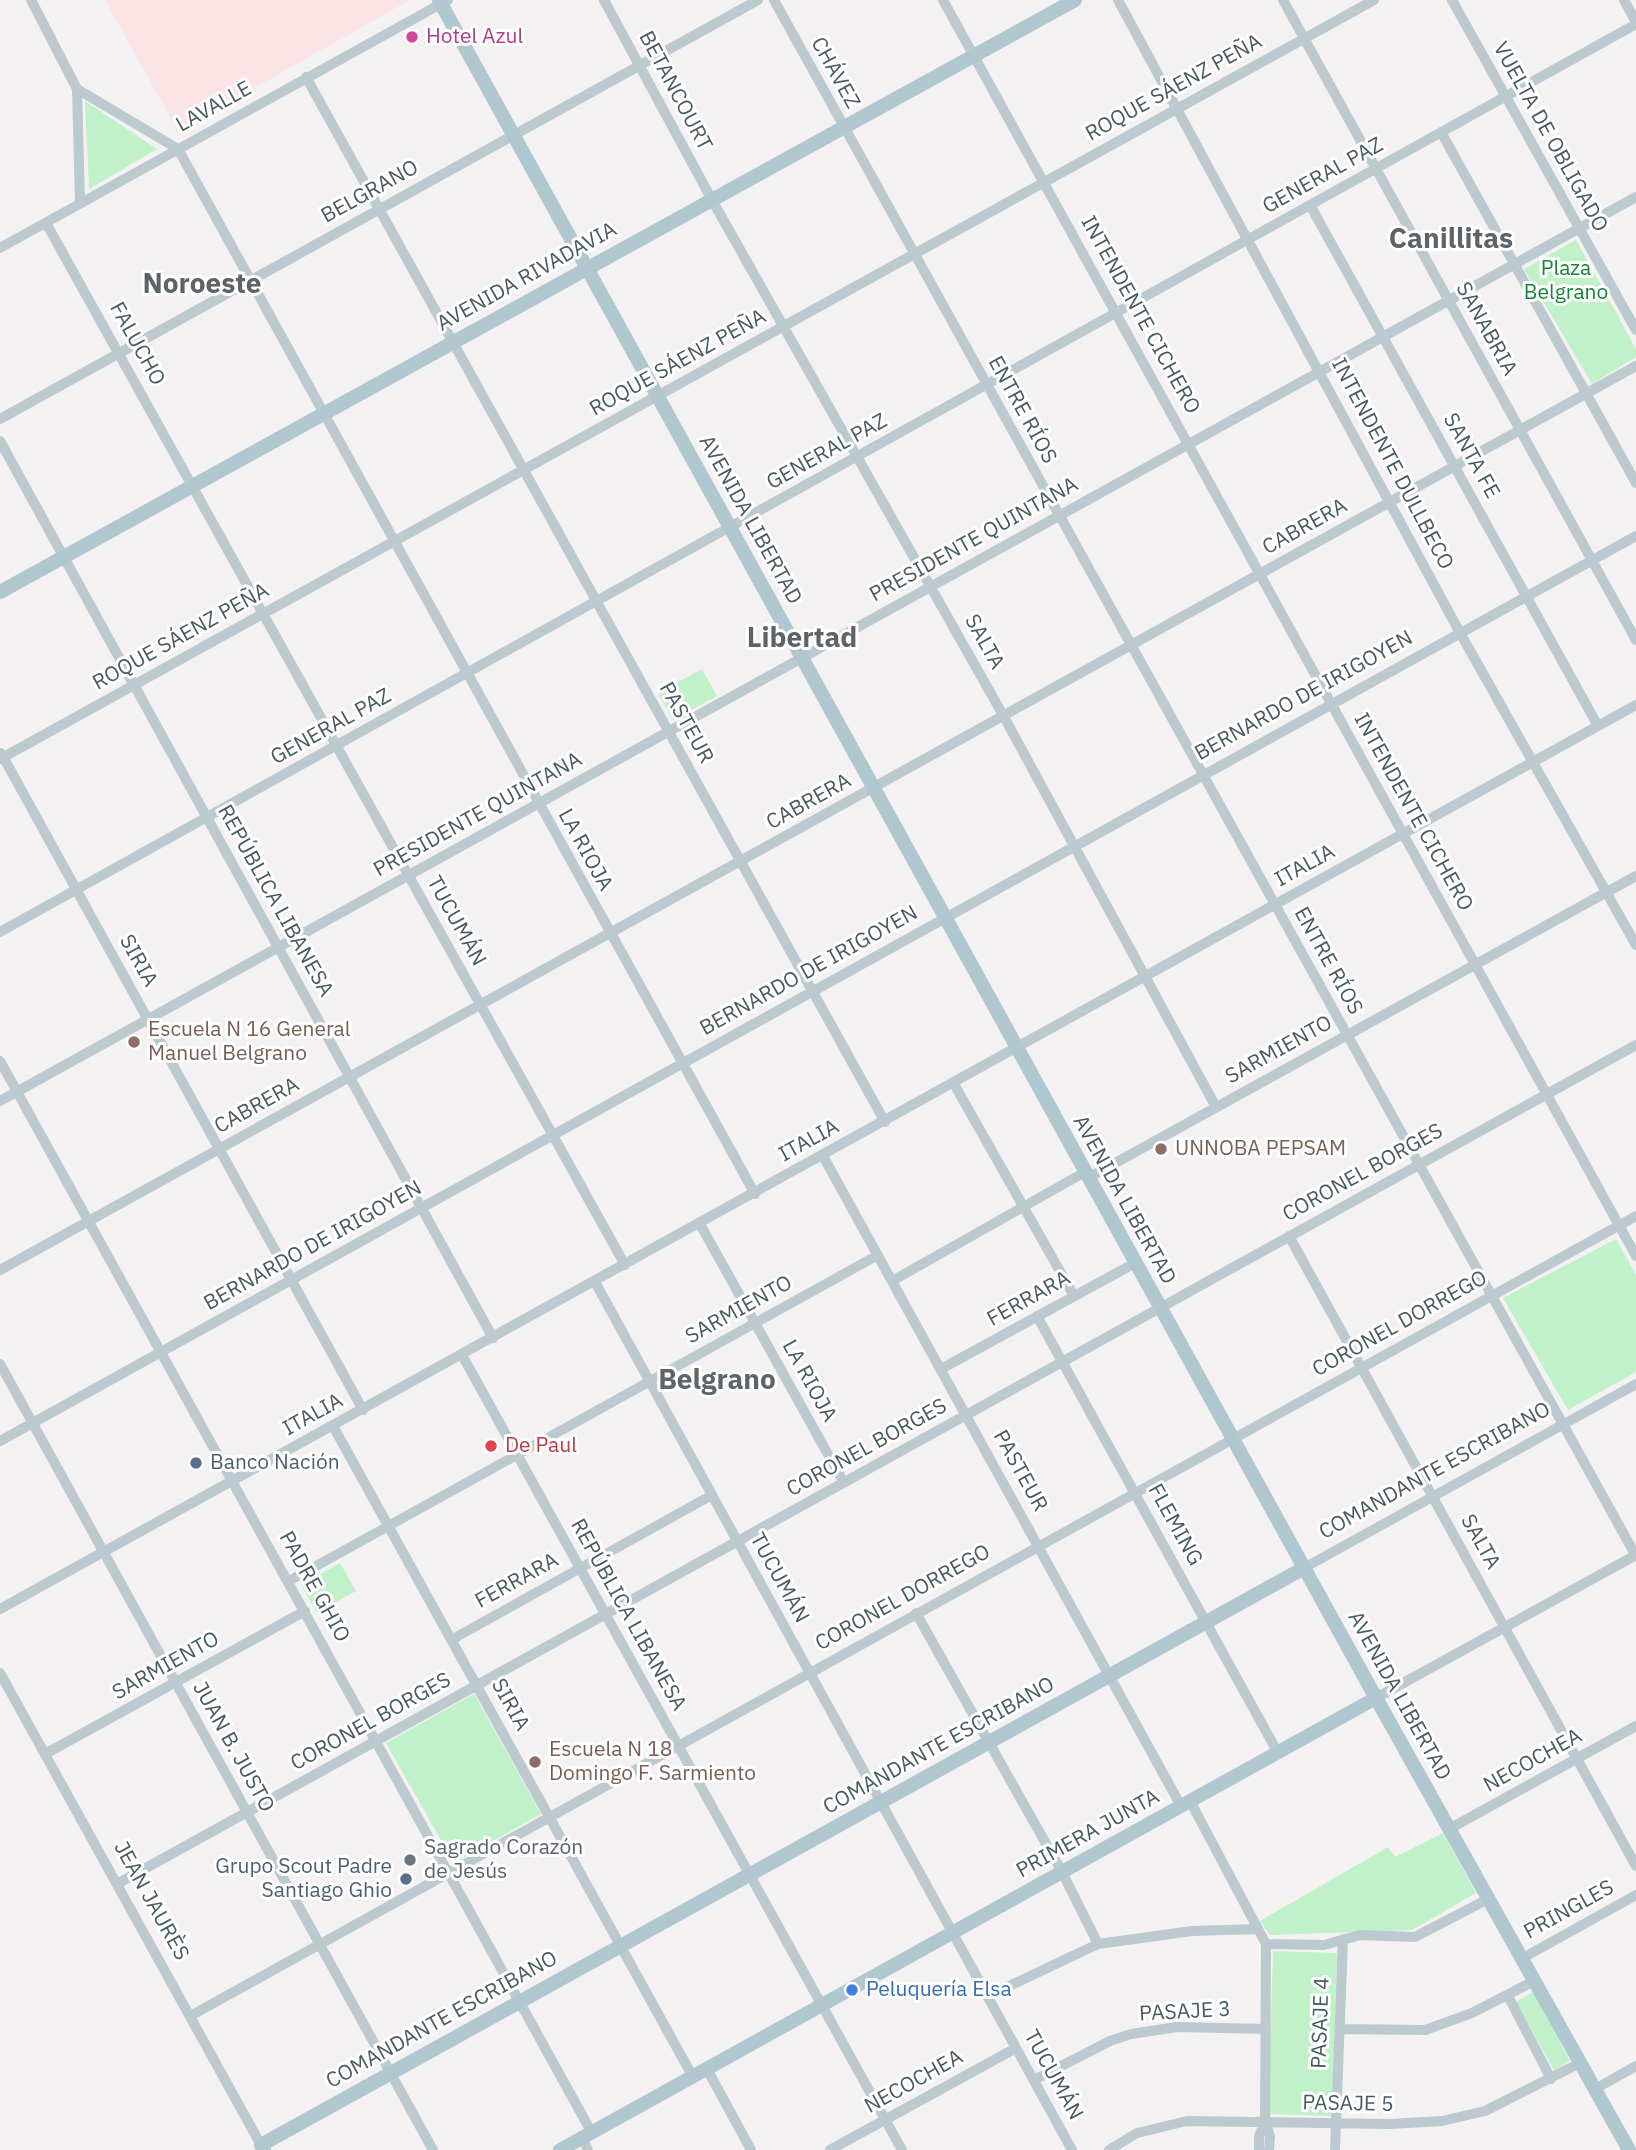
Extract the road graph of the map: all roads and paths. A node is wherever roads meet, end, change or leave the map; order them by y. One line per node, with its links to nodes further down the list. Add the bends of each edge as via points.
1 (31, 0): 18 (street)
2 (604, 0): 16 (street, BETANCOURT)
3 (758, 0): 16 (street, BELGRANO)
4 (774, 0): 21 (street, CHÁVEZ)
5 (943, 0): 15 (street, INTENDENTE CICHERO)
6 (1075, 0): 15 (main road, AVENIDA RIVADAVIA)
7 (1118, 0): 20 (street, INTENDENTE DULLBECO)
8 (1283, 0): 14 (street, SANABRIA)
9 (1374, 0): 14 (street, ROQUE SÁENZ PEÑA)
10 (1452, 0): 19 (street, VUELTA DE OBLIGADO)
11 (1624, 0): 13 (street)
12 (443, 1): 17 (street, LAVALLE); 23 (main road, AVENIDA LIBERTAD)
13 (1636, 23): 19 (street, GENERAL PAZ)
14 (1304, 39): 20 (street, ROQUE SÁENZ PEÑA); 25 (street, SANABRIA)
15 (974, 55): 21 (main road, AVENIDA RIVADAVIA); 26 (street, INTENDENTE CICHERO)
16 (639, 65): 23 (street, BELGRANO); 28 (street, BETANCOURT)
17 (306, 77): 24 (street, LAVALLE); 31 (street, PASTEUR)
18 (76, 89): 24 (street); 29 (street)
19 (1506, 97): 22 (street, GENERAL PAZ); 33 (street, VUELTA DE OBLIGADO)
20 (1176, 109): 26 (street, ROQUE SÁENZ PEÑA); 34 (street, INTENDENTE DULLBECO)
21 (843, 127): 28 (main road, AVENIDA RIVADAVIA); 36 (street, ENTRE RÍOS)
22 (1441, 132): 25 (street, GENERAL PAZ); 37 (street)
23 (514, 135): 31 (street, BELGRANO); 38 (main road, AVENIDA LIBERTAD)
24 (178, 149): 29 (street, LAVALLE); 39 (street, LA RIOJA)
25 (1376, 169): 30 (street, GENERAL PAZ); 40 (street, SANABRIA)
26 (1044, 182): 36 (street, ROQUE SÁENZ PEÑA); 41 (street, INTENDENTE CICHERO)
27 (1636, 197): 33 (street, PRESIDENTE QUINTANA)
28 (712, 200): 38 (main road, AVENIDA RIVADAVIA); 42 (street, SALTA)
29 (80, 204): 32 (street, LAVALLE)
30 (1310, 205): 34 (street, GENERAL PAZ); 44 (street, SANTA FE)
31 (379, 209): 39 (street, BELGRANO); 45 (street, PASTEUR)
32 (46, 223): 35 (street, LAVALLE); 46 (street, FALUCHO)
33 (1579, 228): 37 (street, PRESIDENTE QUINTANA); 43 (street, VUELTA DE OBLIGADO)
34 (1248, 240): 41 (street, GENERAL PAZ); 48 (street, INTENDENTE DULLBECO)
35 (0, 248)
36 (914, 254): 42 (street, ROQUE SÁENZ PEÑA); 49 (street, ENTRE RÍOS)
37 (1514, 263): 40 (street, PRESIDENTE QUINTANA); 50 (street)
38 (588, 268): 45 (main road, AVENIDA RIVADAVIA); 51 (main road, AVENIDA LIBERTAD)
39 (249, 281): 46 (street, BELGRANO); 52 (street, LA RIOJA)
40 (1448, 300): 44 (street, PRESIDENTE QUINTANA); 54 (street, SANABRIA)
41 (1116, 313): 49 (street, GENERAL PAZ); 56 (street, INTENDENTE CICHERO)
42 (783, 326): 51 (street, ROQUE SÁENZ PEÑA); 57 (street, SALTA)
43 (1636, 330)
44 (1382, 335): 48 (street, PRESIDENTE QUINTANA); 58 (street, SANTA FE)
45 (452, 343): 52 (main road, AVENIDA RIVADAVIA); 59 (street, PASTEUR)
46 (119, 353): 53 (street, BELGRANO); 61 (street, FALUCHO)
47 (1636, 366): 50 (street, CABRERA)
48 (1320, 370): 56 (street, PRESIDENTE QUINTANA); 62 (street, INTENDENTE DULLBECO)
49 (986, 385): 57 (street, GENERAL PAZ); 63 (street, ENTRE RÍOS)
50 (1586, 394): 54 (street, CABRERA); 60 (street)
51 (658, 396): 59 (street, ROQUE SÁENZ PEÑA); 64 (main road, AVENIDA LIBERTAD)
52 (322, 415): 61 (main road, AVENIDA RIVADAVIA); 66 (street, LA RIOJA)
53 (0, 419)
54 (1520, 430): 58 (street, CABRERA); 68 (street, SANABRIA)
55 (0, 441): 67 (street, REPÚBLICA LIBANESA)
56 (1188, 443): 63 (street, PRESIDENTE QUINTANA); 69 (street, INTENDENTE CICHERO)
57 (858, 457): 64 (street, GENERAL PAZ); 70 (street, SALTA)
58 (1454, 466): 62 (street, CABRERA); 72 (street, SANTA FE)
59 (523, 470): 66 (street, ROQUE SÁENZ PEÑA); 73 (street, PASTEUR)
60 (1636, 484)
61 (194, 485): 67 (main road, AVENIDA RIVADAVIA); 74 (street, TUCUMÁN)
62 (1390, 502): 69 (street, CABRERA); 75 (street, INTENDENTE DULLBECO)
63 (1058, 515): 70 (street, PRESIDENTE QUINTANA); 77 (street, ENTRE RÍOS)
64 (730, 528): 73 (street, GENERAL PAZ); 78 (main road, AVENIDA LIBERTAD)
65 (1636, 536): 68 (street, BERNARDO DE IRIGOYEN)
66 (393, 542): 74 (street, ROQUE SÁENZ PEÑA); 79 (street, LA RIOJA)
67 (64, 556): 71 (main road, AVENIDA RIVADAVIA); 80 (street, REPÚBLICA LIBANESA)
68 (1591, 559): 72 (street, BERNARDO DE IRIGOYEN); 76 (street, SANABRIA)
69 (1260, 573): 77 (street, CABRERA); 81 (street, INTENDENTE CICHERO)
70 (930, 586): 78 (street, PRESIDENTE QUINTANA); 83 (street, SALTA)
71 (0, 592)
72 (1526, 595): 75 (street, BERNARDO DE IRIGOYEN); 84 (street, SANTA FE)
73 (596, 602): 79 (street, GENERAL PAZ); 85 (street, PASTEUR)
74 (264, 613): 80 (street, ROQUE SÁENZ PEÑA); 86 (street, TUCUMÁN)
75 (1459, 631): 81 (street, BERNARDO DE IRIGOYEN); 88 (street, INTENDENTE DULLBECO)
76 (1636, 640)
77 (1130, 645): 83 (street, CABRERA); 89 (street, ENTRE RÍOS)
78 (802, 658): 85 (street, PRESIDENTE QUINTANA); 90 (main road, AVENIDA LIBERTAD)
79 (466, 674): 86 (street, GENERAL PAZ); 91 (street, LA RIOJA)
80 (134, 685): 87 (street, ROQUE SÁENZ PEÑA); 92 (street, REPÚBLICA LIBANESA)
81 (1331, 702): 89 (street, BERNARDO DE IRIGOYEN); 93 (street, INTENDENTE CICHERO)
82 (1636, 705): 84 (street, ITALIA)
83 (1003, 715): 90 (street, CABRERA); 94 (street, SALTA)
84 (1598, 726): 88 (street, ITALIA)
85 (668, 732): 91 (street, PRESIDENTE QUINTANA); 95 (street, PASTEUR)
86 (337, 746): 92 (street, GENERAL PAZ); 96 (street, TUCUMÁN)
87 (1, 756): 98 (street, SIRIA)
88 (1533, 762): 93 (street, ITALIA); 99 (street, INTENDENTE DULLBECO)
89 (1202, 774): 94 (street, BERNARDO DE IRIGOYEN); 100 (street, ENTRE RÍOS)
90 (873, 788): 95 (street, CABRERA); 101 (main road, AVENIDA LIBERTAD)
91 (538, 804): 96 (street, PRESIDENTE QUINTANA); 103 (street, LA RIOJA)
92 (207, 818): 98 (street, GENERAL PAZ); 105 (street, REPÚBLICA LIBANESA)
93 (1403, 833): 100 (street, ITALIA); 106 (street, INTENDENTE CICHERO)
94 (1074, 846): 101 (street, BERNARDO DE IRIGOYEN); 107 (street, SALTA)
95 (741, 861): 103 (street, CABRERA); 108 (street, PASTEUR)
96 (409, 875): 105 (street, PRESIDENTE QUINTANA); 109 (street, TUCUMÁN)
97 (1636, 876): 99 (street, SARMIENTO)
98 (76, 890): 102 (street, GENERAL PAZ); 110 (street, SIRIA)
99 (1607, 892): 104 (street, INTENDENTE DULLBECO); 106 (street, SARMIENTO)
100 (1274, 904): 107 (street, ITALIA); 111 (street, ENTRE RÍOS)
101 (945, 918): 108 (street, BERNARDO DE IRIGOYEN); 113 (main road, AVENIDA LIBERTAD)
102 (0, 932)
103 (610, 933): 109 (street, CABRERA); 115 (street, LA RIOJA)
104 (1636, 945)
105 (279, 947): 110 (street, PRESIDENTE QUINTANA); 116 (street, REPÚBLICA LIBANESA)
106 (1475, 964): 111 (street, SARMIENTO); 119 (street, INTENDENTE CICHERO)
107 (1145, 977): 113 (street, ITALIA); 121 (street, SALTA)
108 (813, 991): 115 (street, BERNARDO DE IRIGOYEN); 122 (street, PASTEUR)
109 (481, 1005): 116 (street, CABRERA); 123 (street, TUCUMÁN)
110 (148, 1019): 118 (street, PRESIDENTE QUINTANA); 124 (street, SIRIA)
111 (1347, 1035): 121 (street, SARMIENTO); 126 (street, ENTRE RÍOS)
112 (1636, 1045): 119 (street, CORONEL BORGES)
113 (1017, 1049): 117 (street, ITALIA); 127 (main road, AVENIDA LIBERTAD)
114 (0, 1061): 118 (street, PADRE GHIO)
115 (682, 1063): 123 (street, BERNARDO DE IRIGOYEN); 128 (street, LA RIOJA)
116 (350, 1077): 124 (street, CABRERA); 130 (street, REPÚBLICA LIBANESA)
117 (954, 1084): 122 (street, ITALIA); 129 (street)
118 (17, 1091): 120 (street, PRESIDENTE QUINTANA); 132 (street, PADRE GHIO)
119 (1547, 1094): 126 (street, CORONEL BORGES); 134 (street, INTENDENTE CICHERO)
120 (0, 1101)
121 (1216, 1107): 127 (street, SARMIENTO)
122 (885, 1122): 125 (street, ITALIA)
123 (553, 1135): 130 (street, BERNARDO DE IRIGOYEN); 139 (street, TUCUMÁN)
124 (219, 1149): 132 (street, CABRERA); 141 (street, SIRIA)
125 (823, 1156): 128 (street, ITALIA); 136 (street, PASTEUR)
126 (1419, 1165): 135 (street, CORONEL BORGES); 145 (street, ENTRE RÍOS)
127 (1086, 1175): 129 (street, SARMIENTO); 138 (main road, AVENIDA LIBERTAD)
128 (755, 1194): 133 (street, ITALIA)
129 (1023, 1207): 142 (street, SARMIENTO); 144 (street)
130 (422, 1208): 141 (street, BERNARDO DE IRIGOYEN); 149 (street, REPÚBLICA LIBANESA)
131 (1636, 1216): 134 (street, CORONEL DORREGO)
132 (89, 1221): 140 (street, CABRERA); 150 (street, PADRE GHIO)
133 (700, 1224): 139 (street, ITALIA); 148 (street, LA RIOJA)
134 (1619, 1225): 137 (street, INTENDENTE CICHERO); 145 (street, CORONEL DORREGO)
135 (1289, 1236): 146 (street, CORONEL BORGES); 154 (street, SALTA)
136 (878, 1255): 142 (street, PASTEUR); 148 (street, SARMIENTO)
137 (1636, 1256)
138 (1135, 1263): 144 (street, FERRARA); 146 (main road, AVENIDA LIBERTAD)
139 (625, 1265): 143 (street, ITALIA)
140 (0, 1270)
141 (292, 1280): 150 (street, BERNARDO DE IRIGOYEN); 158 (street, SIRIA)
142 (892, 1280): 155 (street, PASTEUR)
143 (594, 1282): 149 (street, ITALIA); 156 (street, TUCUMÁN)
144 (1074, 1296): 147 (street, FERRARA)
145 (1491, 1296): 154 (street, CORONEL DORREGO); 161 (street, ENTRE RÍOS)
146 (1160, 1308): 152 (street, CORONEL BORGES); 163 (main road, AVENIDA LIBERTAD)
147 (1037, 1317): 152 (street, FLEMING); 155 (street, FERRARA)
148 (755, 1323): 156 (street, SARMIENTO); 167 (street, LA RIOJA)
149 (493, 1338): 151 (street, ITALIA)
150 (162, 1351): 160 (street, BERNARDO DE IRIGOYEN); 166 (street, PADRE GHIO)
151 (462, 1355): 158 (street, ITALIA); 165 (street, REPÚBLICA LIBANESA)
152 (1062, 1362): 159 (street, CORONEL BORGES); 168 (street, FLEMING)
153 (0, 1364): 160 (street, JUAN B. JUSTO)
154 (1362, 1367): 163 (street, CORONEL DORREGO); 170 (street, SALTA)
155 (941, 1369): 159 (street, PASTEUR)
156 (649, 1382): 165 (street, SARMIENTO); 169 (street, TUCUMÁN)
157 (1636, 1384): 161 (street, COMANDANTE ESCRIBANO)
158 (363, 1410): 162 (street, ITALIA)
159 (967, 1414): 167 (street, CORONEL BORGES); 173 (street, PASTEUR)
160 (33, 1423): 164 (street, BERNARDO DE IRIGOYEN); 174 (street, JUAN B. JUSTO)
161 (1563, 1424): 170 (street, COMANDANTE ESCRIBANO); 175 (street, ENTRE RÍOS)
162 (333, 1426): 166 (street, ITALIA); 171 (street, SIRIA)
163 (1233, 1438): 168 (street, CORONEL DORREGO); 177 (main road, AVENIDA LIBERTAD)
164 (0, 1441)
165 (517, 1455): 171 (street, SARMIENTO); 176 (street, REPÚBLICA LIBANESA)
166 (234, 1481): 174 (street, ITALIA); 178 (street, PADRE GHIO)
167 (844, 1483): 172 (street, CORONEL BORGES)
168 (1135, 1493): 173 (street, CORONEL DORREGO); 183 (street, FLEMING)
169 (712, 1495): 172 (street, TUCUMÁN); 176 (street, FERRARA)
170 (1433, 1496): 177 (street, COMANDANTE ESCRIBANO); 184 (street, SALTA)
171 (388, 1526): 178 (street, SARMIENTO); 185 (street, SIRIA)
172 (738, 1542): 182 (street, CORONEL BORGES); 186 (street, TUCUMÁN)
173 (1038, 1546): 181 (street, CORONEL DORREGO); 188 (street, PASTEUR)
174 (104, 1552): 179 (street, ITALIA); 189 (street, JUAN B. JUSTO)
175 (1636, 1556): 184 (street, PRIMERA JUNTA)
176 (580, 1568): 182 (street, REPÚBLICA LIBANESA); 185 (street, FERRARA)
177 (1304, 1568): 183 (main road, COMANDANTE ESCRIBANO); 191 (main road, AVENIDA LIBERTAD)
178 (289, 1581): 180 (street, PADRE GHIO)
179 (0, 1609)
180 (305, 1611): 189 (street, SARMIENTO); 193 (street, PADRE GHIO)
181 (916, 1614): 186 (street, CORONEL DORREGO); 194 (street)
182 (606, 1615): 190 (street, CORONEL BORGES); 195 (street, REPÚBLICA LIBANESA)
183 (1206, 1622): 188 (main road, COMANDANTE ESCRIBANO); 196 (street, FLEMING)
184 (1505, 1628): 191 (street, PRIMERA JUNTA); 198 (street, SALTA)
185 (451, 1640): 190 (street, SIRIA)
186 (810, 1672): 195 (street, CORONEL DORREGO); 199 (street, TUCUMÁN)
187 (0, 1673): 197 (street, JEAN JAURÈS)
188 (1110, 1675): 194 (main road, COMANDANTE ESCRIBANO); 200 (street, PASTEUR)
189 (176, 1682): 197 (street, SARMIENTO); 201 (street, JUAN B. JUSTO)
190 (477, 1686): 193 (street, CORONEL BORGES); 202 (street, SIRIA)
191 (1376, 1698): 196 (main road, PRIMERA JUNTA); 203 (main road, AVENIDA LIBERTAD)
192 (1636, 1726): 198 (street, NECOCHEA)
193 (377, 1741): 201 (street, CORONEL BORGES); 206 (street, PADRE GHIO)
194 (988, 1742): 199 (main road, COMANDANTE ESCRIBANO); 205 (street)
195 (678, 1745): 202 (street, CORONEL DORREGO); 207 (street, REPÚBLICA LIBANESA)
196 (1278, 1752): 200 (main road, PRIMERA JUNTA)
197 (45, 1754): 208 (street, JEAN JAURÈS)
198 (1577, 1759): 203 (street, NECOCHEA); 204 (street, SALTA)
199 (881, 1802): 207 (main road, COMANDANTE ESCRIBANO); 212 (street, TUCUMÁN)
200 (1185, 1804): 205 (main road, PRIMERA JUNTA); 211 (street, PASTEUR)
201 (247, 1812): 208 (street, CORONEL BORGES); 216 (street, JUAN B. JUSTO)
202 (549, 1817): 206 (street, CORONEL DORREGO); 217 (street, SIRIA)
203 (1449, 1829): 210 (main road, AVENIDA LIBERTAD)
204 (1636, 1866)
205 (1062, 1872): 212 (main road, PRIMERA JUNTA); 214 (street)
206 (449, 1873): 216 (street, CORONEL DORREGO); 222 (street, PADRE GHIO)
207 (750, 1875): 217 (main road, COMANDANTE ESCRIBANO); 223 (street, REPÚBLICA LIBANESA)
208 (117, 1884): 224 (street, JEAN JAURÈS)
209 (1636, 1895): 218 (street, PRINGLES)
210 (1488, 1899): 213 (street, via 1415,1937 1360,1935); 218 (main road, AVENIDA LIBERTAD)
211 (1258, 1929): 214 (street, via 1192,1931); 215 (street, PASTEUR)
212 (953, 1933): 220 (street, TUCUMÁN); 223 (main road, PRIMERA JUNTA)
213 (1343, 1939): 215 (street, via 1324,1945); 226 (street, PASAJE 4)
214 (1098, 1944): 220 (street)
215 (1266, 1944): 225 (street)
216 (320, 1945): 224 (street, CORONEL DORREGO); 231 (street, JUAN B. JUSTO)
217 (620, 1946): 222 (main road, COMANDANTE ESCRIBANO); 232 (street, SIRIA)
218 (1521, 1959): 219 (main road, AVENIDA LIBERTAD)
219 (1534, 1982): 221 (street); 228 (main road, AVENIDA LIBERTAD)
220 (988, 1996): 227 (street, TUCUMÁN)
221 (1508, 1996): 226 (street, via 1424,2030); 233 (street)
222 (520, 2001): 231 (main road, COMANDANTE ESCRIBANO); 239 (street, PADRE GHIO)
223 (822, 2005): 230 (main road, PRIMERA JUNTA); 236 (street, REPÚBLICA LIBANESA)
224 (190, 2017): 240 (street, JEAN JAURÈS)
225 (1266, 2029): 234 (street, PASAJE 3, via 1177,2027 1131,2034); 237 (street)
226 (1341, 2029): 238 (street, PASAJE 4)
227 (1016, 2048): 234 (street, TUCUMÁN); 236 (street, NECOCHEA)
228 (1580, 2063): 233 (street, PASAJE 5); 235 (main road, AVENIDA LIBERTAD)
229 (1636, 2066): 235 (street)
230 (707, 2069): 232 (main road, PRIMERA JUNTA); 244 (street)
231 (390, 2073): 240 (main road, COMANDANTE ESCRIBANO); 242 (street, JUAN B. JUSTO)
232 (693, 2077): 239 (main road, PRIMERA JUNTA)
233 (1551, 2078): 238 (street, PASAJE 5, via 1506,2102 1465,2116 1418,2123)
234 (1034, 2080): 247 (street, TUCUMÁN)
235 (1595, 2089): 241 (main road, AVENIDA LIBERTAD)
236 (885, 2120): 245 (street, NECOCHEA); 246 (street, REPÚBLICA LIBANESA)
237 (1265, 2122): 238 (street, PASAJE 5); 248 (street, PASAJE 5, via 1165,2124 1137,2133); 249 (street); 250 (street)
238 (1336, 2123): 251 (street, PASAJE 4)
239 (587, 2140): 243 (main road, PRIMERA JUNTA)
240 (263, 2147)
241 (1624, 2148)
242 (433, 2150)
243 (560, 2150)
244 (751, 2150)
245 (830, 2150)
246 (902, 2150)
247 (1072, 2150)
248 (1109, 2150)
249 (1259, 2150)
250 (1269, 2150)
251 (1335, 2150)

